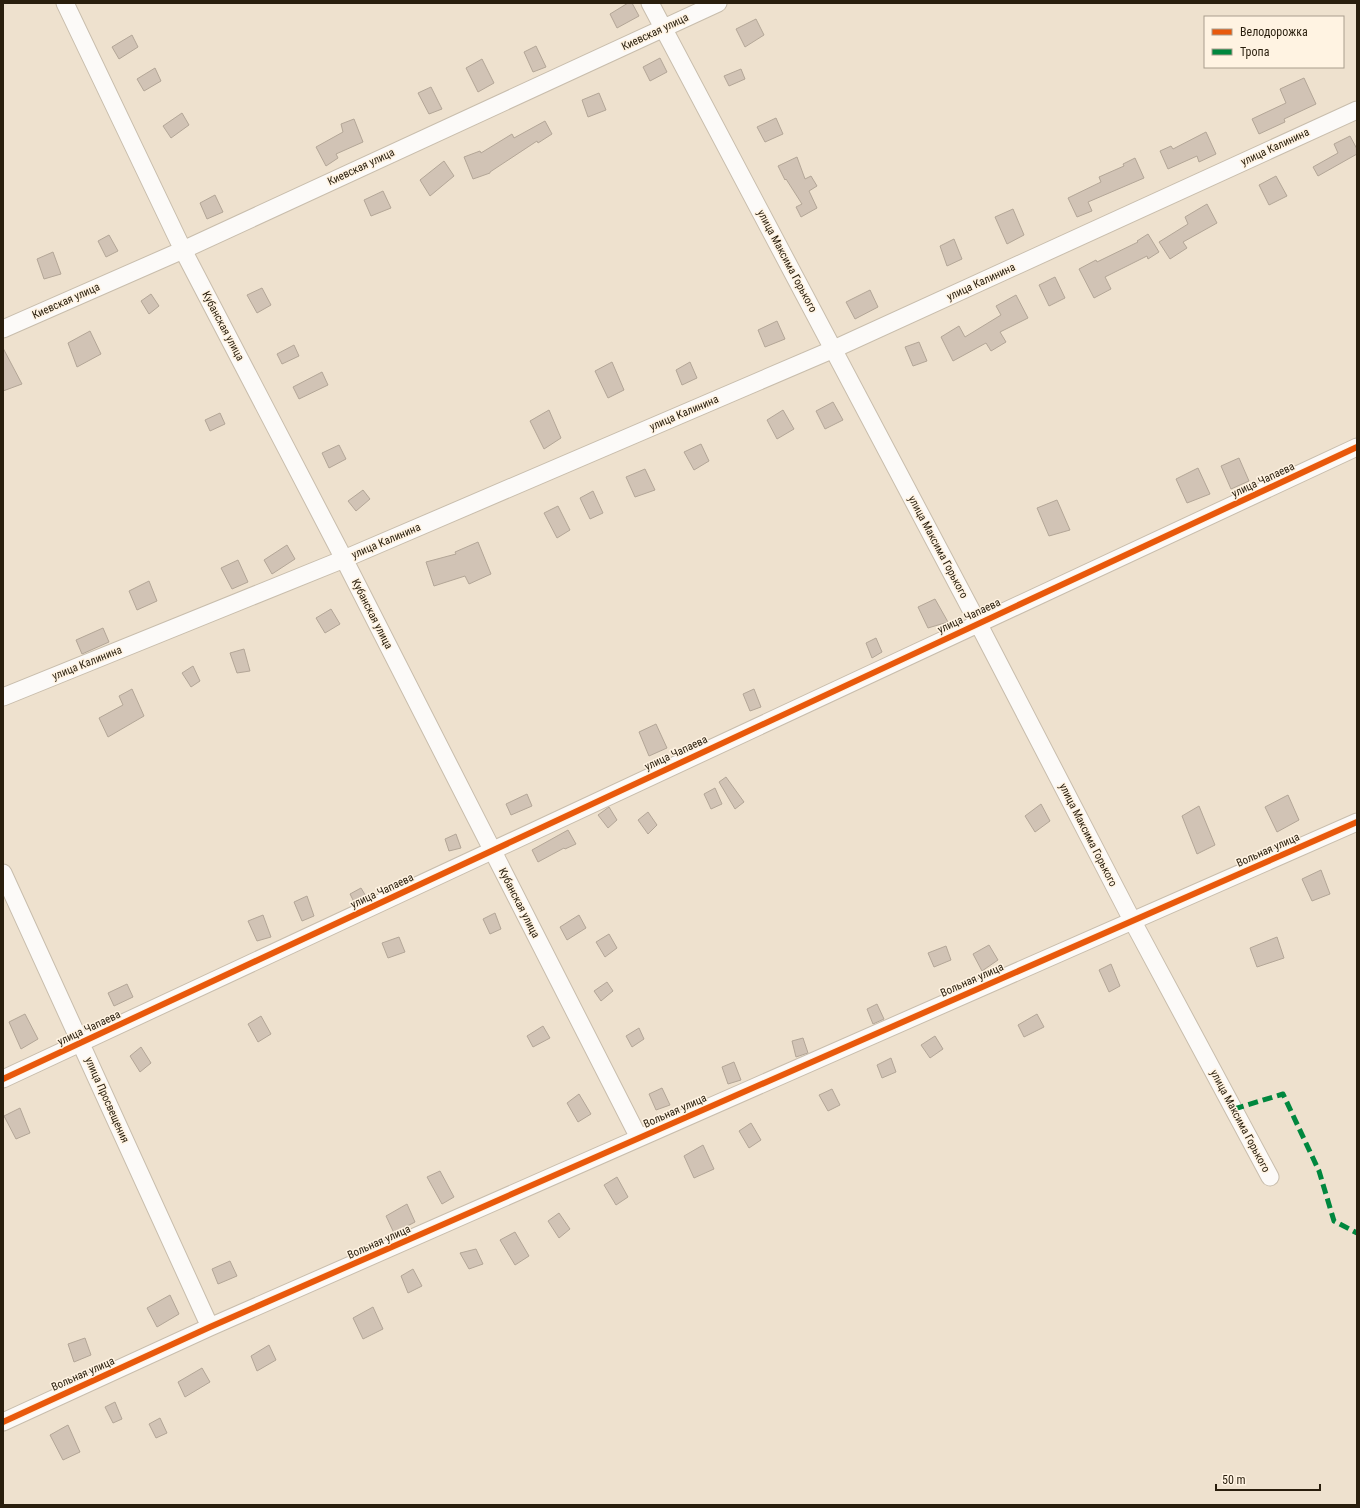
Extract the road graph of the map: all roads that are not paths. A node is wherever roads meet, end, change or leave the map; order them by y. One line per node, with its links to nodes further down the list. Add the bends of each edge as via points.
1 (65, 3): 6 (street, Кубанская улица)
2 (650, 3): 4 (street, улица Максима Горького)
3 (718, 3): 4 (street, Киевская улица)
4 (663, 28): 6 (street, Киевская улица); 8 (street, улица Максима Горького)
5 (1357, 110): 8 (street, улица Калинина)
6 (183, 250): 7 (street, Киевская улица); 10 (street, Кубанская улица)
7 (3, 329)
8 (834, 349): 10 (street, улица Калинина); 11 (street, улица Максима Горького)
9 (1357, 447): 11 (street, улица Чапаева)
10 (344, 559): 12 (street, улица Калинина); 14 (street, Кубанская улица)
11 (978, 623): 14 (street, улица Чапаева); 16 (street, улица Максима Горького)
12 (3, 697)
13 (1357, 822): 16 (street, Вольная улица)
14 (492, 850): 17 (street, улица Чапаева); 19 (street, Кубанская улица)
15 (3, 873): 17 (street, улица Просвещения)
16 (1132, 920): 19 (street, Вольная улица); 20 (street, улица Максима Горького)
17 (81, 1042): 18 (street, улица Чапаева); 21 (street, улица Просвещения)
18 (3, 1079)
19 (639, 1138): 21 (street, Вольная улица)
20 (1270, 1177)
21 (210, 1328): 22 (street, Вольная улица)
22 (3, 1422)

